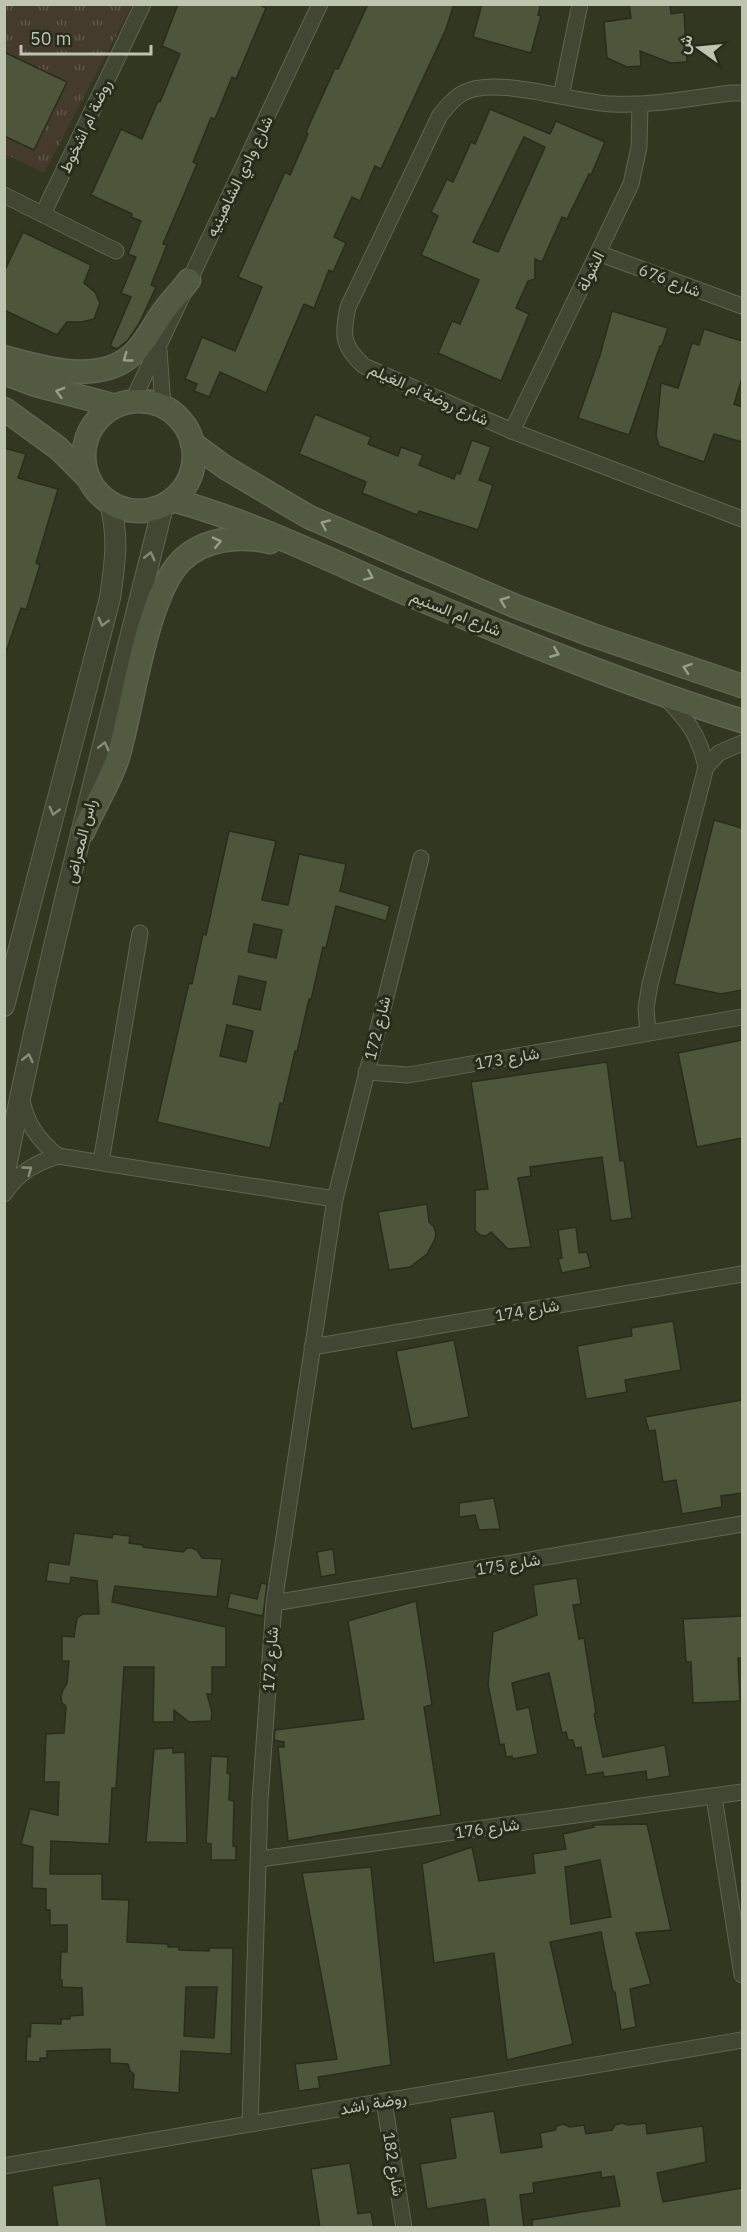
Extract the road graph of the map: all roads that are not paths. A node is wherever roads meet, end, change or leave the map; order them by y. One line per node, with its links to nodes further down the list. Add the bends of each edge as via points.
1 (143, 4): 8 (street, روضة ام اشخوط)
2 (320, 4): 11 (street, شارع وادي الشاهينيه)
3 (580, 4): 5 (street)
4 (742, 93): 6 (street, شارع روضة ام الغيلم)
5 (561, 96): 6 (street, شارع روضة ام الغيلم); 19 (street, شارع روضة ام الغيلم, via 482,88 463,92 452,101 440,115 348,307 344,326 345,343 364,366)
6 (640, 105): 10 (street, الشولة, via 636,166)
7 (4, 195): 8 (street)
8 (44, 214): 9 (street)
9 (116, 251)
10 (598, 253): 12 (street, شارع 676); 19 (street, الشولة)
11 (189, 280): 13 (street, شارع وادي الشاهينيه); 14 (main road, one-way to 14, via 146,340 120,363 106,368 67,370)
12 (742, 306)
13 (159, 347): 16 (street, شارع وادي الشاهينيه); 17 (street, شارع وادي الشاهينيه)
14 (4, 357)
15 (4, 373): 16 (main road, one-way to 15, via 36,385)
16 (124, 404): 17 (main road, via 148,402); 21 (main road, via 102,415 92,429 85,444)
17 (163, 406): 20 (main road, via 186,428)
18 (4, 409): 21 (main road, via 58,448)
19 (512, 430): 24 (street, شارع روضة ام الغيلم)
20 (192, 443): 23 (main road, via 191,474 183,489); 26 (main road, شارع ام السنيم, one-way to 20, via 515,606 320,521 244,480)
21 (88, 478): 22 (main road)
22 (110, 503): 23 (main road, via 136,511 149,511); 34 (street, راس المعراض, one-way to 34, via 116,528 110,598)
23 (168, 503): 25 (main road, شارع ام السنيم, via 224,515); 31 (street, راس المعراض, one-way to 23)
24 (742, 519)
25 (316, 553): 27 (main road, شارع ام السنيم, one-way to 27, via 422,600); 31 (main road, one-way to 25, via 117,759 154,615 174,569 194,550 235,539 259,540)
26 (742, 686)
27 (664, 696): 28 (main road, شارع ام السنيم); 30 (street, via 698,736)
28 (742, 721)
29 (742, 743): 30 (street, via 719,753)
30 (706, 767): 37 (street, via 650,984 646,1008)
31 (83, 832): 39 (street, راس المعراض, one-way to 31)
32 (421, 858): 38 (street, شارع 172)
33 (140, 933): 41 (street)
34 (7, 987): 35 (street, راس المعراض)
35 (4, 1006)
36 (742, 1017): 37 (street, شارع 173)
37 (648, 1033): 38 (street, شارع 173, via 408,1075)
38 (366, 1072): 44 (street, شارع 172)
39 (21, 1094): 40 (street, via 32,1129); 42 (street, راس المعراض)
40 (58, 1156): 41 (street); 43 (street, one-way to 40, via 23,1172)
41 (101, 1162): 44 (street)
42 (4, 1177)
43 (4, 1194)
44 (335, 1199): 46 (street, شارع 172)
45 (742, 1274): 46 (street, شارع 174)
46 (312, 1347): 48 (street, شارع 172)
47 (742, 1524): 48 (street, شارع 175)
48 (274, 1603): 51 (street, شارع 172, via 260,1801)
49 (742, 1792): 50 (street, شارع 176)
50 (714, 1797): 51 (street, شارع 176); 52 (street)
51 (260, 1859): 55 (street, شارع 172)
52 (742, 1976)
53 (742, 2040): 54 (street, روضة راشد)
54 (384, 2101): 55 (street, روضة راشد); 57 (street, شارع 182)
55 (250, 2124): 56 (street, روضة راشد)
56 (4, 2166)
57 (404, 2228)

